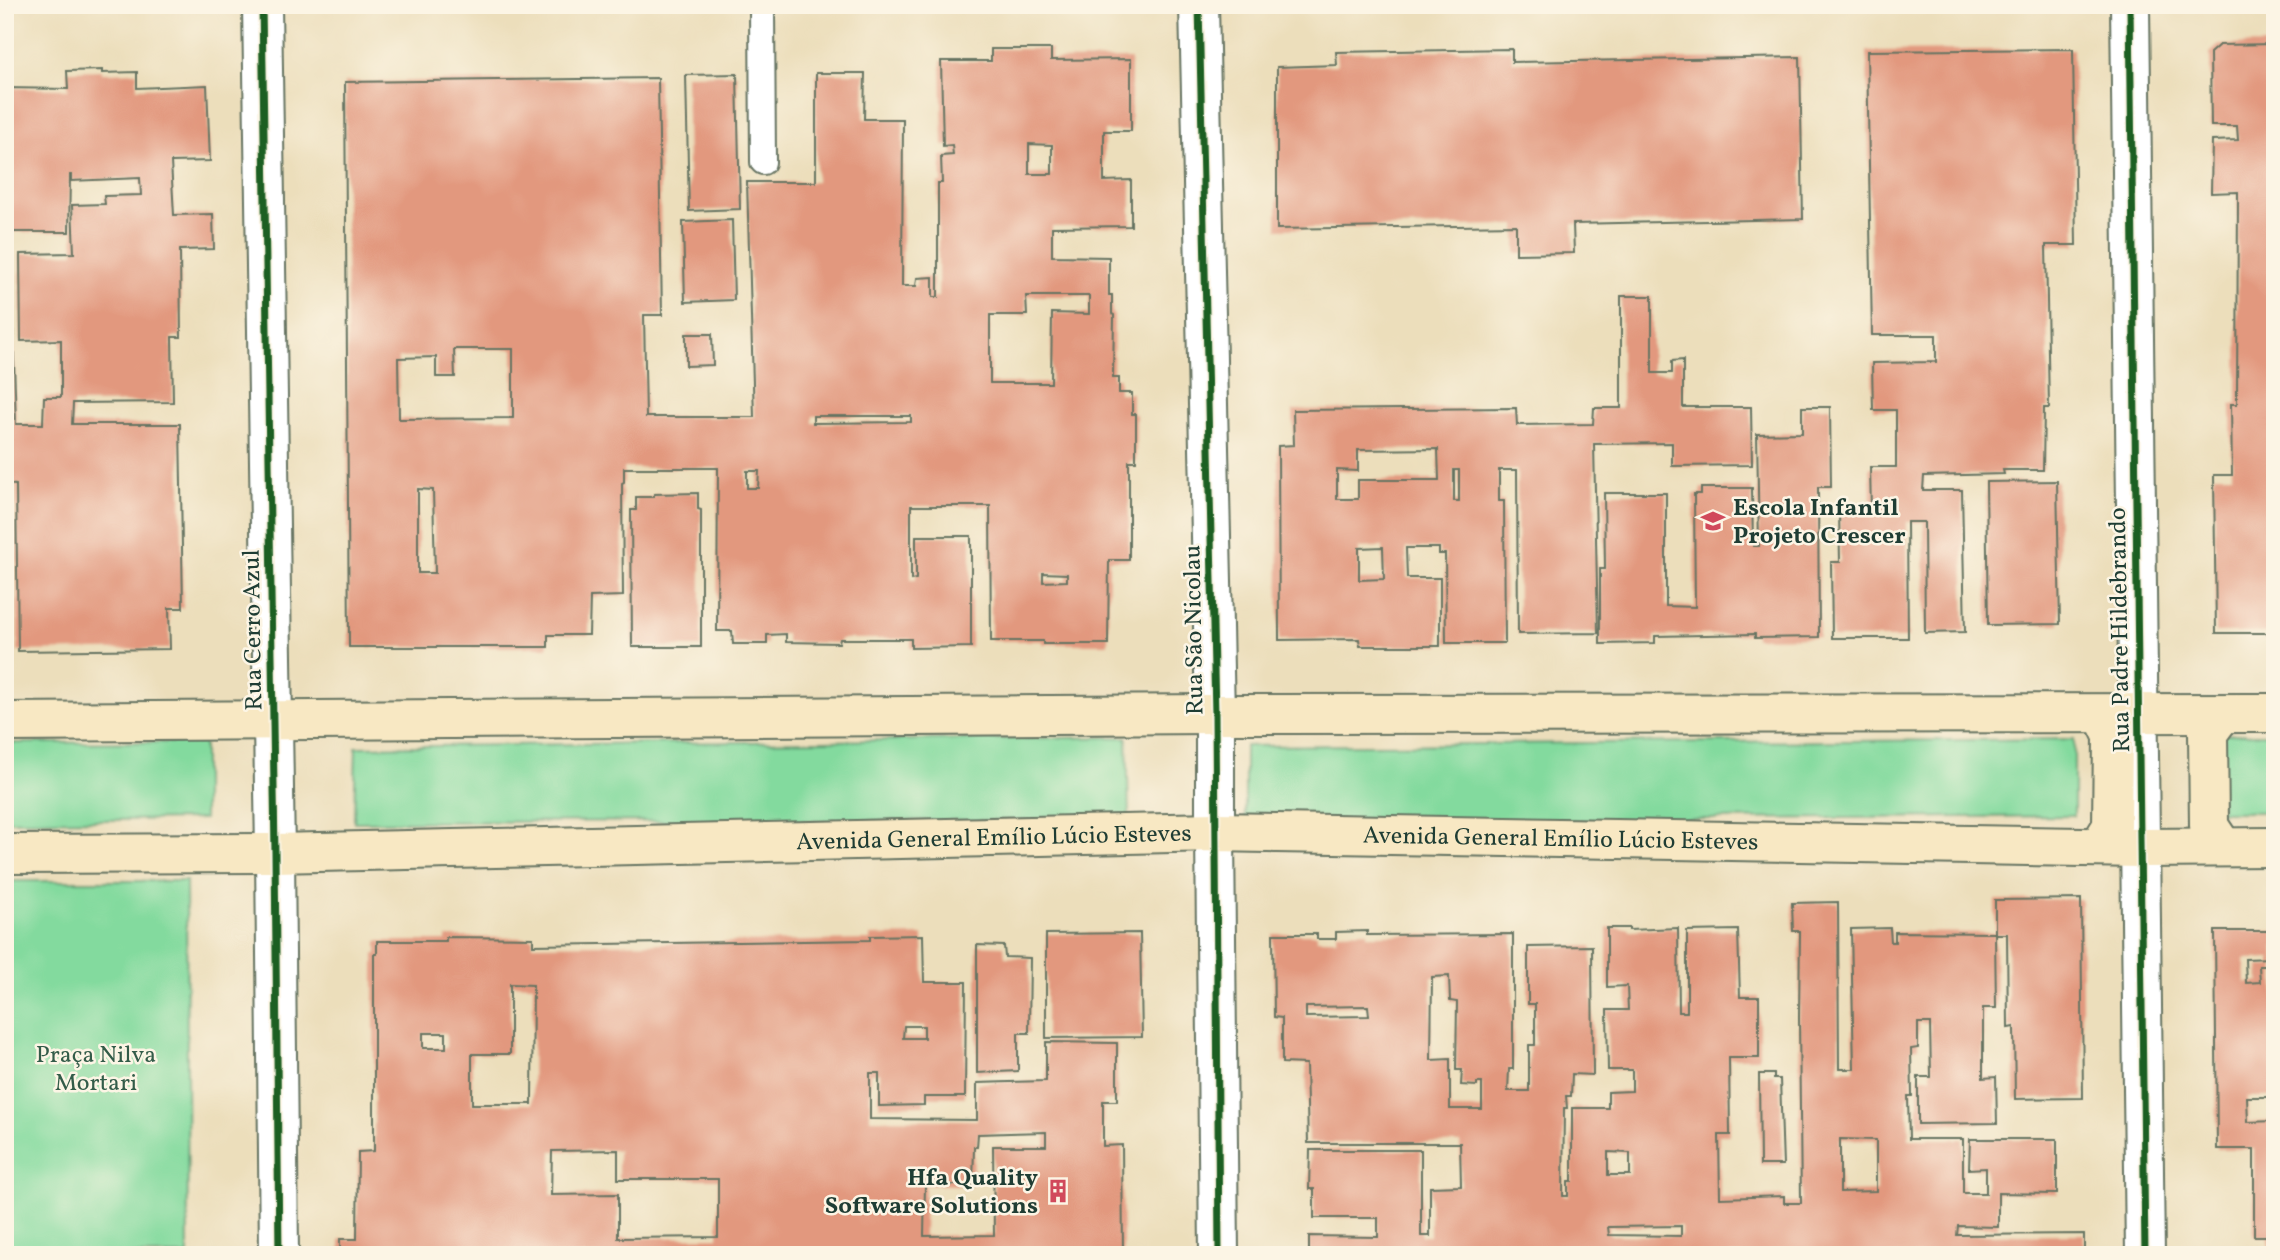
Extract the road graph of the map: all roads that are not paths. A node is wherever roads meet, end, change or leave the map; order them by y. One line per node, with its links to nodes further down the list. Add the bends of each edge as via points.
1 (262, 5): 10 (street, Rua Cerro Azul)
2 (762, 5): 5 (lane)
3 (1199, 5): 7 (street, Rua São Nicolau)
4 (2130, 5): 9 (street, Rua Padre Hildebrando)
5 (763, 162)
6 (2275, 713): 8 (main road)
7 (1215, 714): 9 (main road); 10 (main road); 12 (street, Rua São Nicolau)
8 (2222, 714): 9 (main road); 14 (main road, via 2208,733 2209,826)
9 (2121, 715): 13 (main road, via 2113,736 2112,826); 16 (street, Rua Padre Hildebrando)
10 (273, 721): 11 (main road); 17 (street, Rua Cerro Azul)
11 (5, 722)
12 (1215, 832): 13 (main road, Avenida General Emílio Lúcio Esteves); 17 (main road, Avenida General Emílio Lúcio Esteves); 20 (street, Rua São Nicolau)
13 (2099, 847): 16 (main road, Avenida General Emílio Lúcio Esteves)
14 (2223, 847): 15 (main road, Avenida General Emílio Lúcio Esteves); 16 (main road, Avenida General Emílio Lúcio Esteves)
15 (2275, 847)
16 (2141, 848): 21 (street, Rua Padre Hildebrando)
17 (275, 853): 18 (main road, Avenida General Emílio Lúcio Esteves); 19 (street, Rua Cerro Azul)
18 (5, 854)
19 (279, 1255)
20 (1219, 1255)
21 (2146, 1255)

